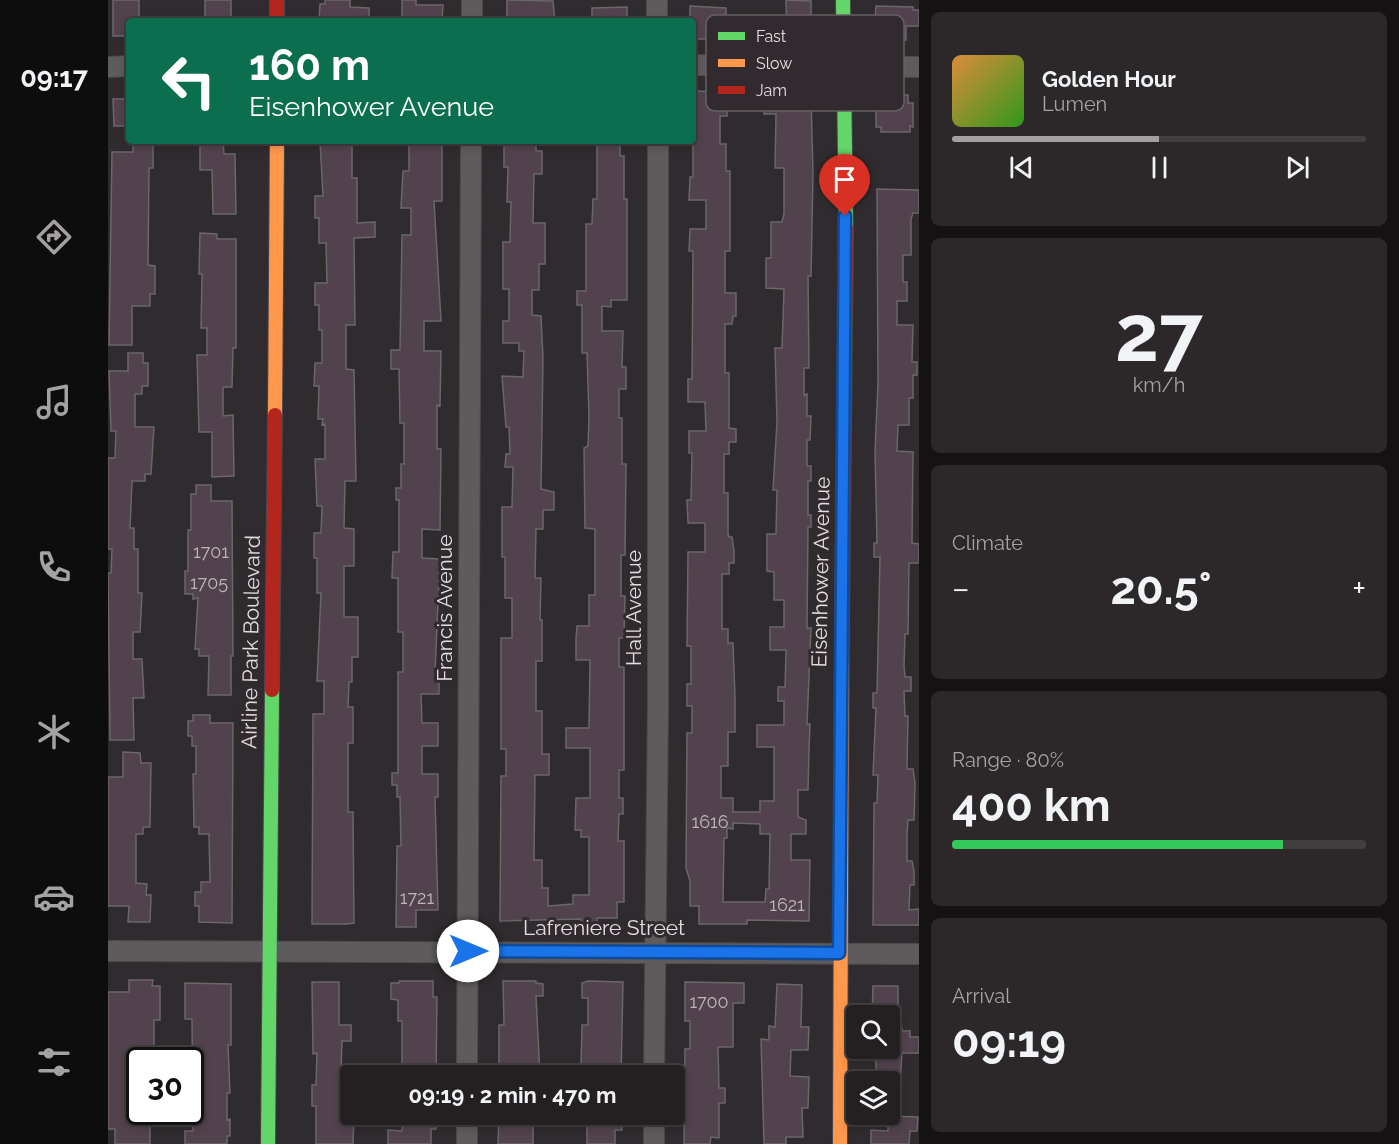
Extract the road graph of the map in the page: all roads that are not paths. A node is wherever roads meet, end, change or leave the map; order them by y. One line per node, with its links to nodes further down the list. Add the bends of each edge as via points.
1 (278, 0): 6 (street)
2 (472, 0): 7 (street)
3 (657, 0): 8 (street)
4 (843, 0): 5 (street, Eisenhower Avenue)
5 (843, 15)
6 (278, 18)
7 (472, 18)
8 (657, 18)
9 (108, 66): 10 (street)
10 (126, 66)
11 (904, 67): 12 (street)
12 (919, 67)
13 (843, 111): 21 (street, Eisenhower Avenue, via 846,238)
14 (277, 144): 19 (street, Airline Park Boulevard)
15 (471, 144): 18 (street, Francis Avenue)
16 (658, 144): 20 (street, Hall Avenue)
17 (108, 951): 19 (street, Lafreniere Street)
18 (468, 951): 19 (street, Lafreniere Street); 20 (street, Lafreniere Street); 23 (street, Francis Avenue)
19 (270, 952): 27 (street, Airline Park Boulevard)
20 (654, 952): 21 (street, Lafreniere Street); 24 (street, Hall Avenue)
21 (839, 953): 22 (street, Lafreniere Street); 30 (street, Eisenhower Avenue)
22 (919, 954)
23 (467, 1065)
24 (654, 1065)
25 (467, 1125): 28 (street)
26 (654, 1125): 29 (street)
27 (268, 1144)
28 (467, 1144)
29 (654, 1144)
30 (840, 1144)

